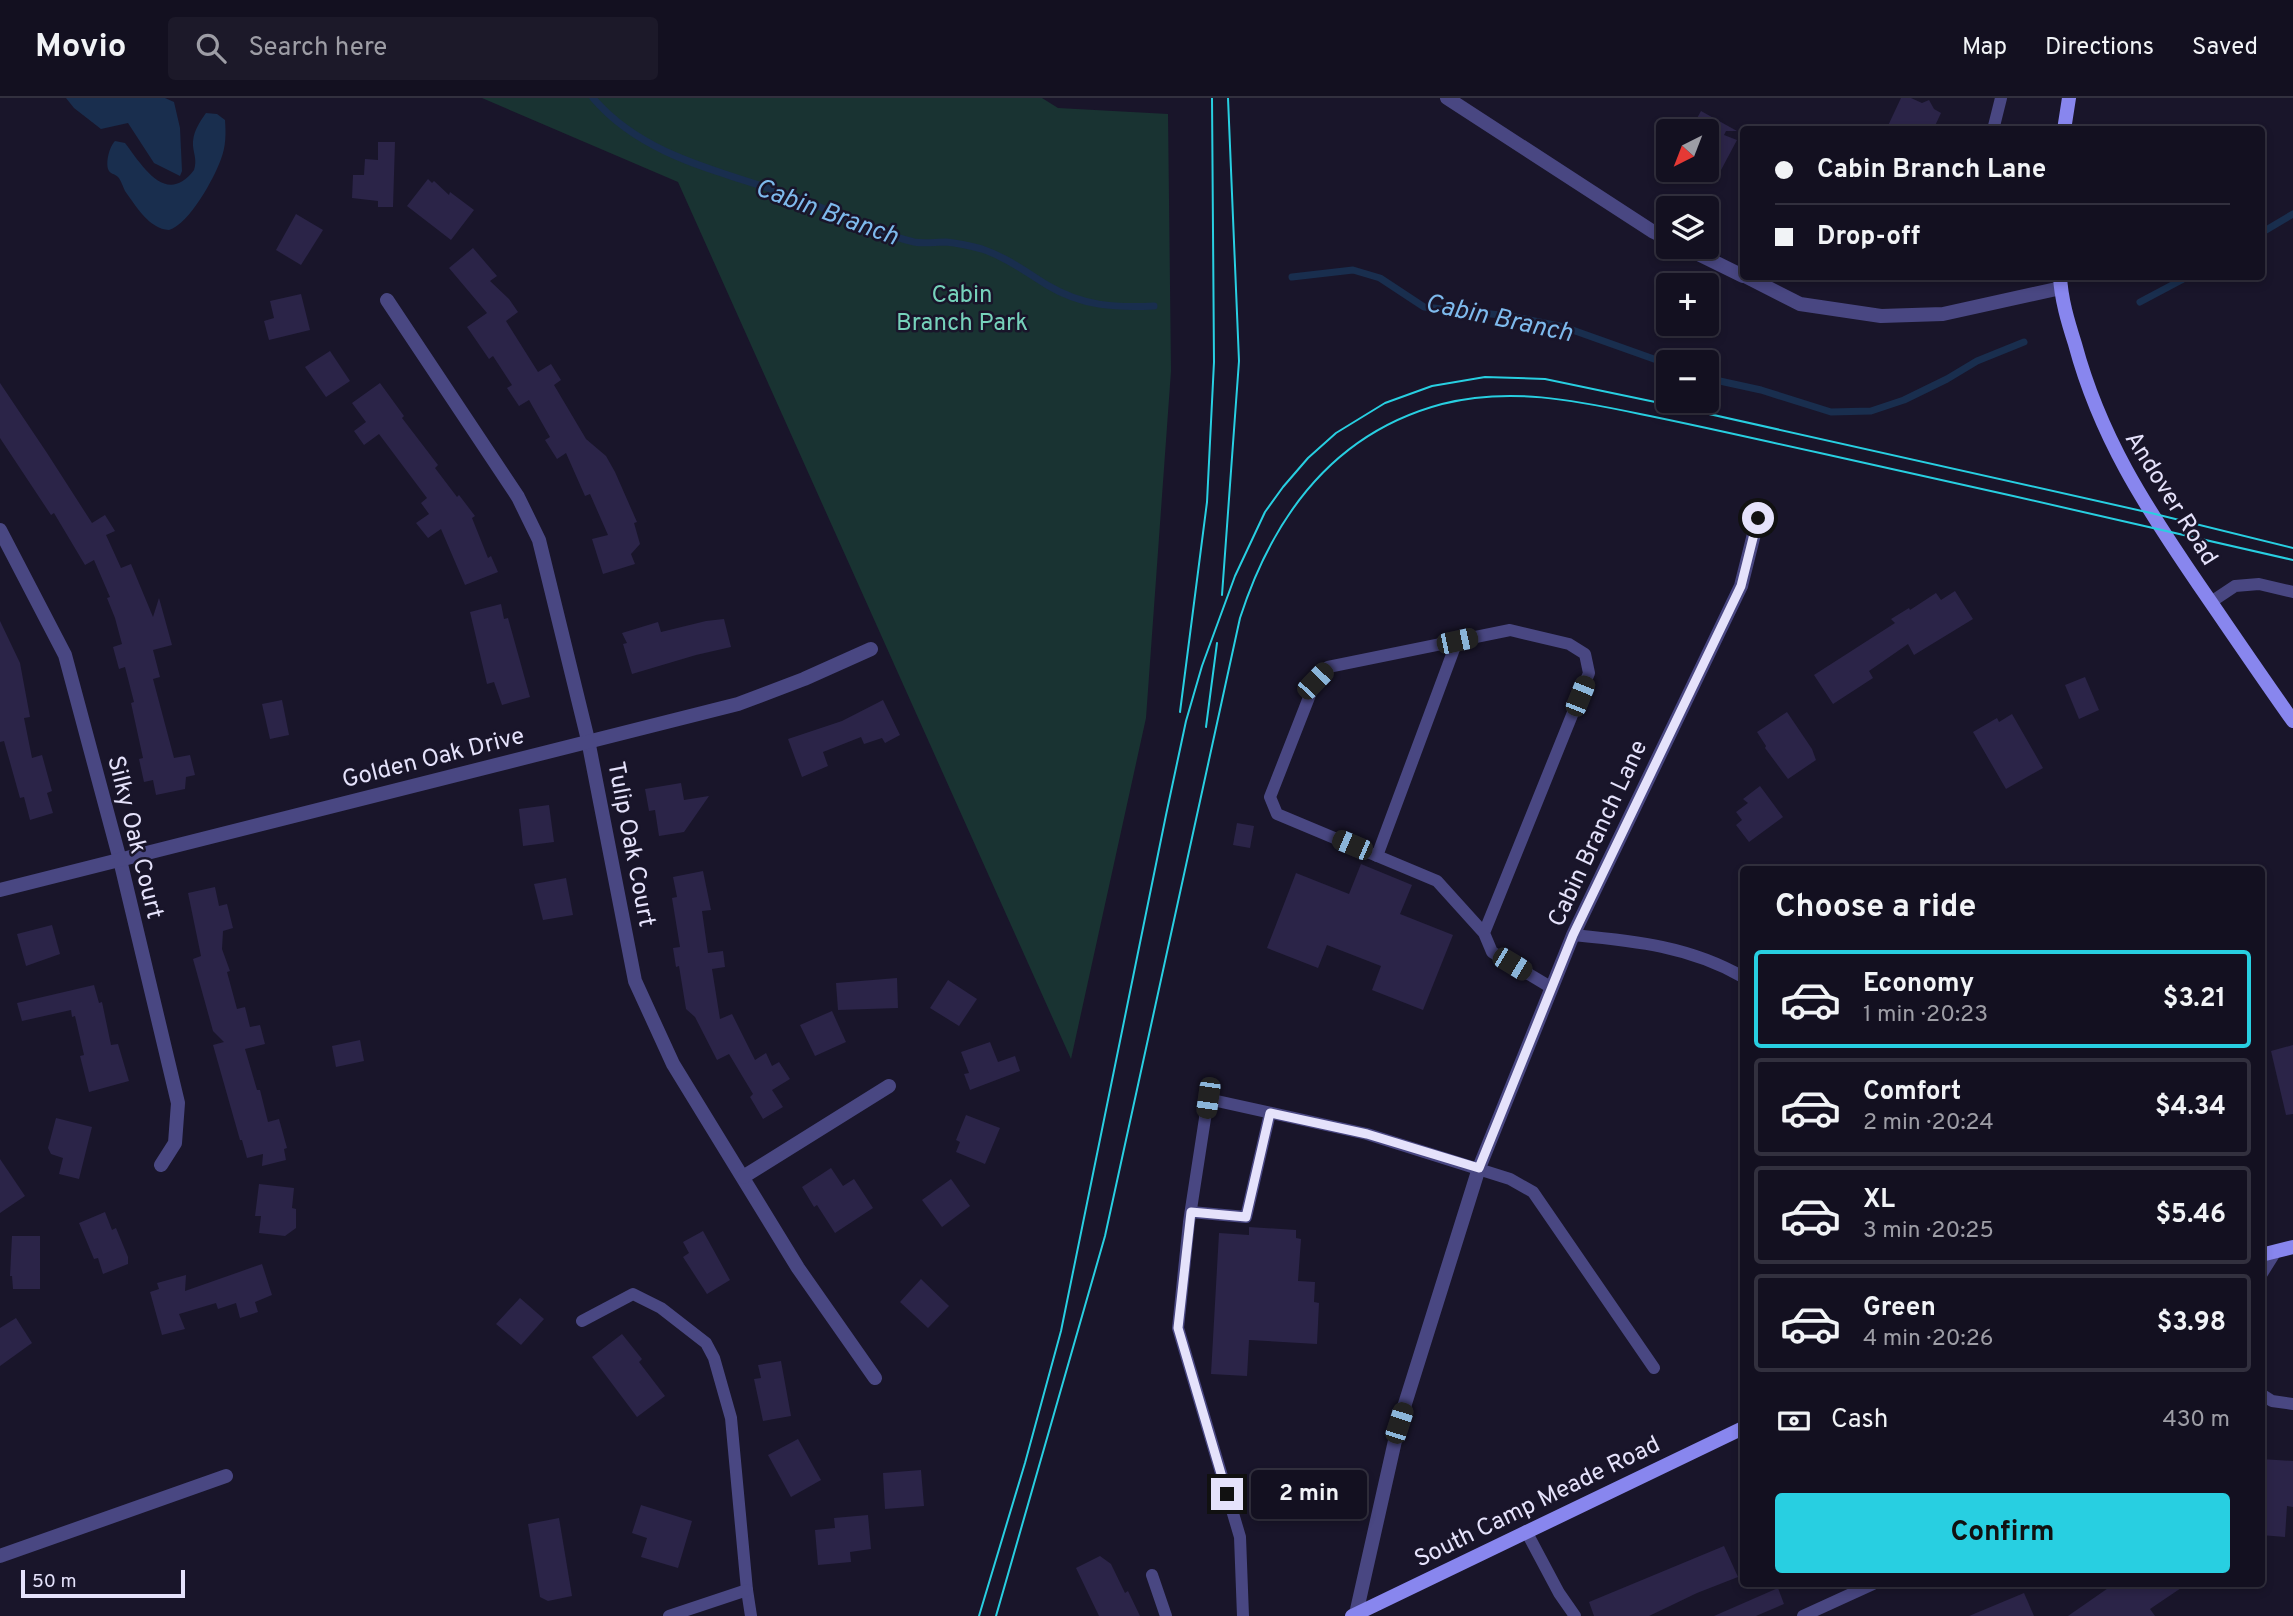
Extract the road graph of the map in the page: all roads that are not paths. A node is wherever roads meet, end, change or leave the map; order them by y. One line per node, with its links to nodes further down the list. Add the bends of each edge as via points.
1 (1447, 98): 6 (street)
2 (2001, 98): 4 (lane)
3 (2069, 98): 5 (main road)
4 (1994, 126)
5 (2065, 126)
6 (1656, 233)
7 (1709, 259): 8 (street)
8 (1740, 274)
9 (1752, 280): 10 (street, via 1800,304 1881,316 1943,314)
10 (2061, 282): 15 (main road, Andover Road, via 2079,360 2106,433 2124,470)
11 (387, 300): 19 (street, Tulip Oak Court, via 518,497 539,540)
12 (1758, 518): 24 (street, Cabin Branch Lane, via 1741,586)
13 (0, 530): 21 (street, Silky Oak Court, via 65,655)
14 (2293, 593): 15 (lane, via 2259,584 2235,586)
15 (2211, 602): 18 (main road, Andover Road)
16 (1457, 641): 20 (lane); 20 (lane, via 1328,667 1315,681 1270,797 1277,814); 23 (lane, via 1510,630 1534,635 1569,644 1585,654 1589,673)
17 (871, 649): 19 (street, Golden Oak Drive, via 738,704)
18 (2293, 721)
19 (588, 740): 21 (street, Golden Oak Drive); 31 (street, Tulip Oak Court, via 635,981 673,1064)
20 (1377, 856): 23 (lane, via 1437,881)
21 (120, 860): 22 (street, Golden Oak Drive); 29 (street, Silky Oak Court, via 178,1103 175,1143)
22 (0, 890)
23 (1484, 933): 26 (lane, via 1492,952)
24 (1573, 935): 25 (lane, via 1694,954); 26 (street, Cabin Branch Lane)
25 (1740, 975)
26 (1552, 988): 30 (street, Cabin Branch Lane)
27 (889, 1086): 31 (street)
28 (1270, 1113): 30 (lane, via 1367,1134); 32 (lane, via 1246,1217); 32 (lane, via 1208,1098)
29 (161, 1165)
30 (1479, 1168): 38 (lane, via 1533,1192); 49 (street, Cabin Branch Lane, via 1399,1423)
31 (743, 1177): 39 (street, Tulip Oak Court, via 798,1268)
32 (1191, 1212): 53 (lane, via 1178,1328 1240,1538)
33 (2293, 1247): 34 (main road)
34 (2276, 1251): 35 (main road); 36 (lane)
35 (2265, 1254)
36 (2265, 1269)
37 (582, 1321): 48 (lane, via 633,1294 661,1308 706,1343 715,1358 731,1418)
38 (1654, 1368)
39 (876, 1378)
40 (2265, 1397): 41 (lane)
41 (2293, 1404)
42 (1740, 1429): 44 (main road, South Camp Meade Road)
43 (226, 1476): 45 (street)
44 (1526, 1531): 49 (main road, South Camp Meade Road); 54 (lane)
45 (0, 1556)
46 (1152, 1574): 52 (lane)
47 (1866, 1587): 55 (lane)
48 (747, 1590): 50 (lane); 51 (lane)
49 (1354, 1615)
50 (669, 1616)
51 (751, 1616)
52 (1166, 1616)
53 (1243, 1616)
54 (1575, 1616)
55 (1803, 1616)

